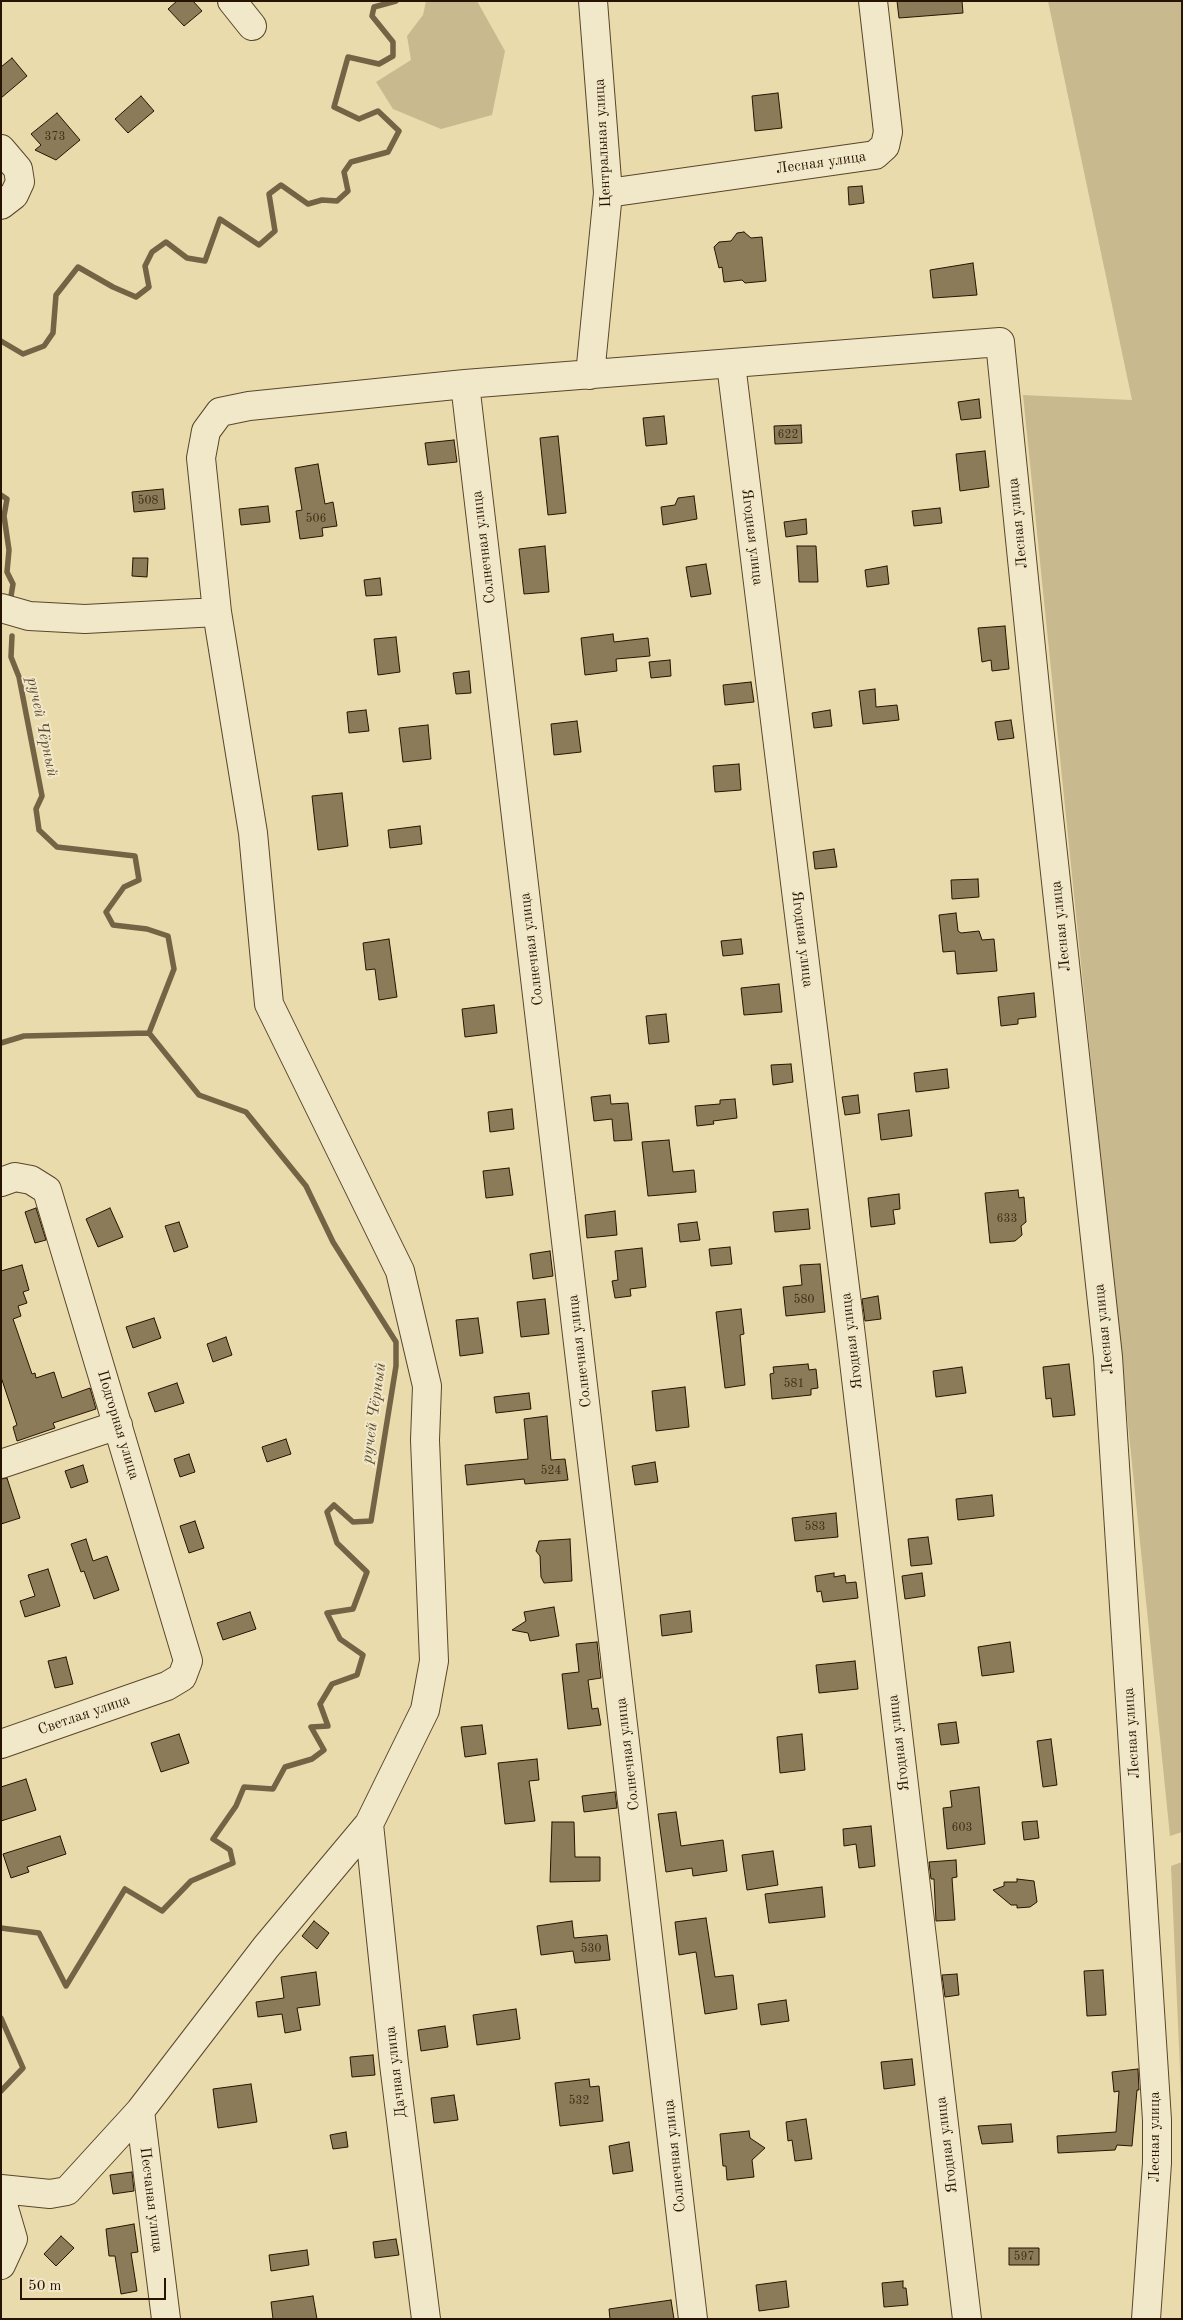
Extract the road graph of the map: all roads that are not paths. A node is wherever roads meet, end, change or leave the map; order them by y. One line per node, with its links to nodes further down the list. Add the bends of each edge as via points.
1 (232, 1): 4 (street)
2 (593, 1): 6 (street, Центральная улица)
3 (873, 1): 6 (street, Лесная улица, via 888,132 885,146 875,155)
4 (252, 26)
5 (1, 149): 7 (street, via 18,169 20,182 14,195)
6 (608, 193): 9 (street, Центральная улица)
7 (1, 205)
8 (731, 364): 9 (street); 26 (street, Ягодная улица, via 851,1336); 27 (street, Лесная улица, via 1000,342 1108,1357 1158,2120 1158,2163)
9 (590, 375): 10 (street)
10 (465, 384): 12 (street, via 249,406 220,412 206,430 201,458); 25 (street, Солнечная улица)
11 (1, 608): 12 (street, via 29,616 85,619)
12 (217, 612): 18 (street, via 253,833 269,1004 400,1271 427,1386 425,1440 434,1661 425,1710)
13 (8, 1180): 14 (street, Подгорная улица, via 31,1180 47,1190)
14 (118, 1425): 15 (street); 16 (street, Подгорная улица, via 188,1661 182,1677)
15 (1, 1464)
16 (167, 1686): 17 (street, Светлая улица)
17 (1, 1744)
18 (369, 1824): 19 (street, via 266,1947); 24 (street, Дачная улица, via 395,2074)
19 (140, 2111): 20 (street, via 67,2190 50,2194); 23 (street, Песчаная улица)
20 (1, 2189)
21 (1, 2198): 22 (street, via 13,2239)
22 (1, 2265)
23 (166, 2319)
24 (426, 2319)
25 (693, 2319)
26 (967, 2319)
27 (1146, 2319)

